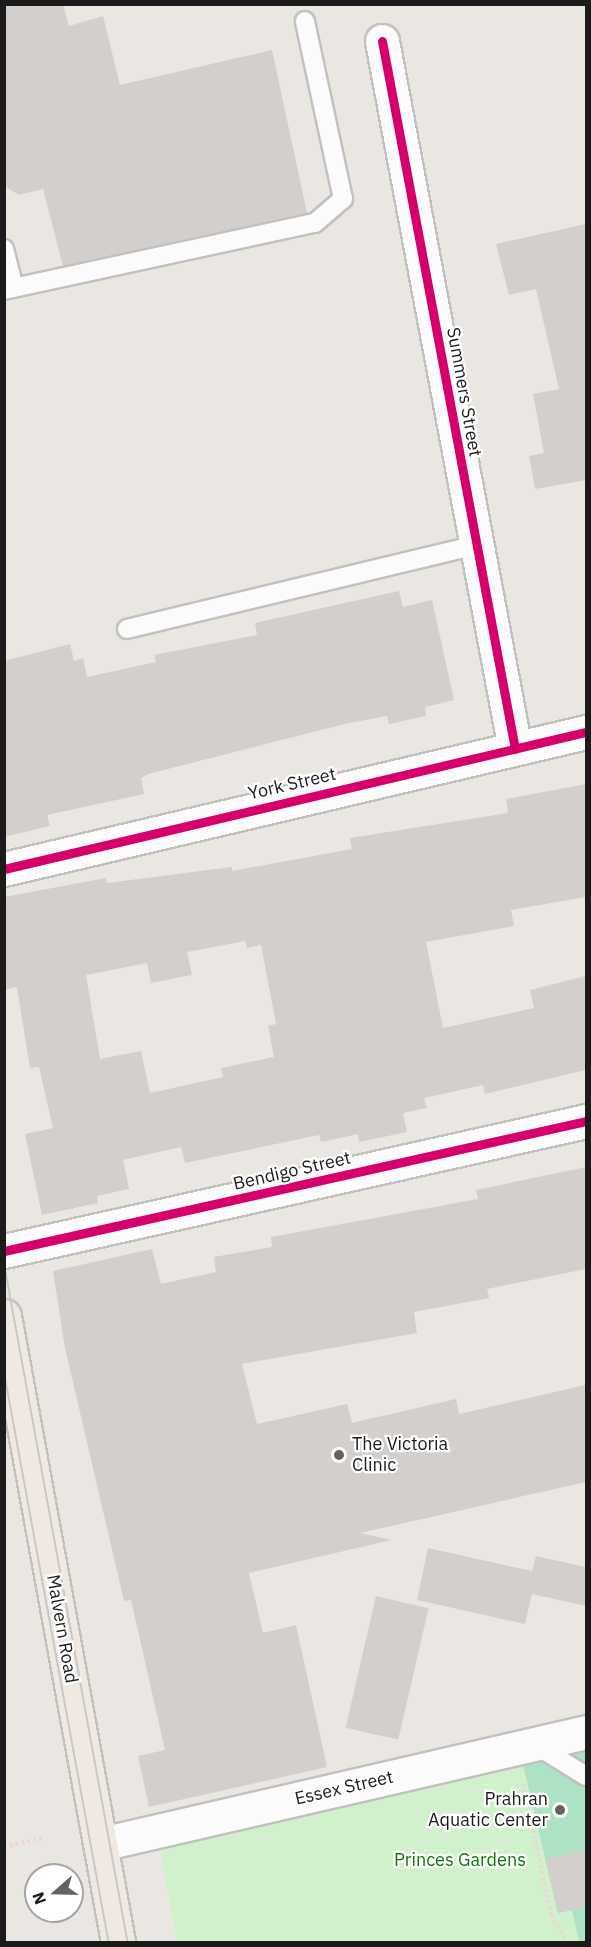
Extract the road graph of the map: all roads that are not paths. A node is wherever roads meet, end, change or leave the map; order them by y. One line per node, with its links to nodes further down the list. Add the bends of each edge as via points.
1 (305, 21): 4 (lane, via 344,199 315,223)
2 (382, 41): 5 (street, Summers Street)
3 (4, 249): 4 (lane)
4 (9, 289)
5 (476, 545): 6 (lane); 8 (street, Summers Street)
6 (127, 629)
7 (586, 732): 8 (street, York Street)
8 (515, 749): 9 (street, York Street)
9 (4, 869)
10 (586, 1121): 11 (street, Bendigo Street)
11 (4, 1251)
12 (4, 1316): 16 (main road, Malvern Road)
13 (586, 1732): 14 (street, Essex Street)
14 (527, 1758): 15 (lane); 16 (street, Essex Street)
15 (586, 1776)
16 (100, 1844): 17 (main road, Malvern Road)
17 (118, 1942)

